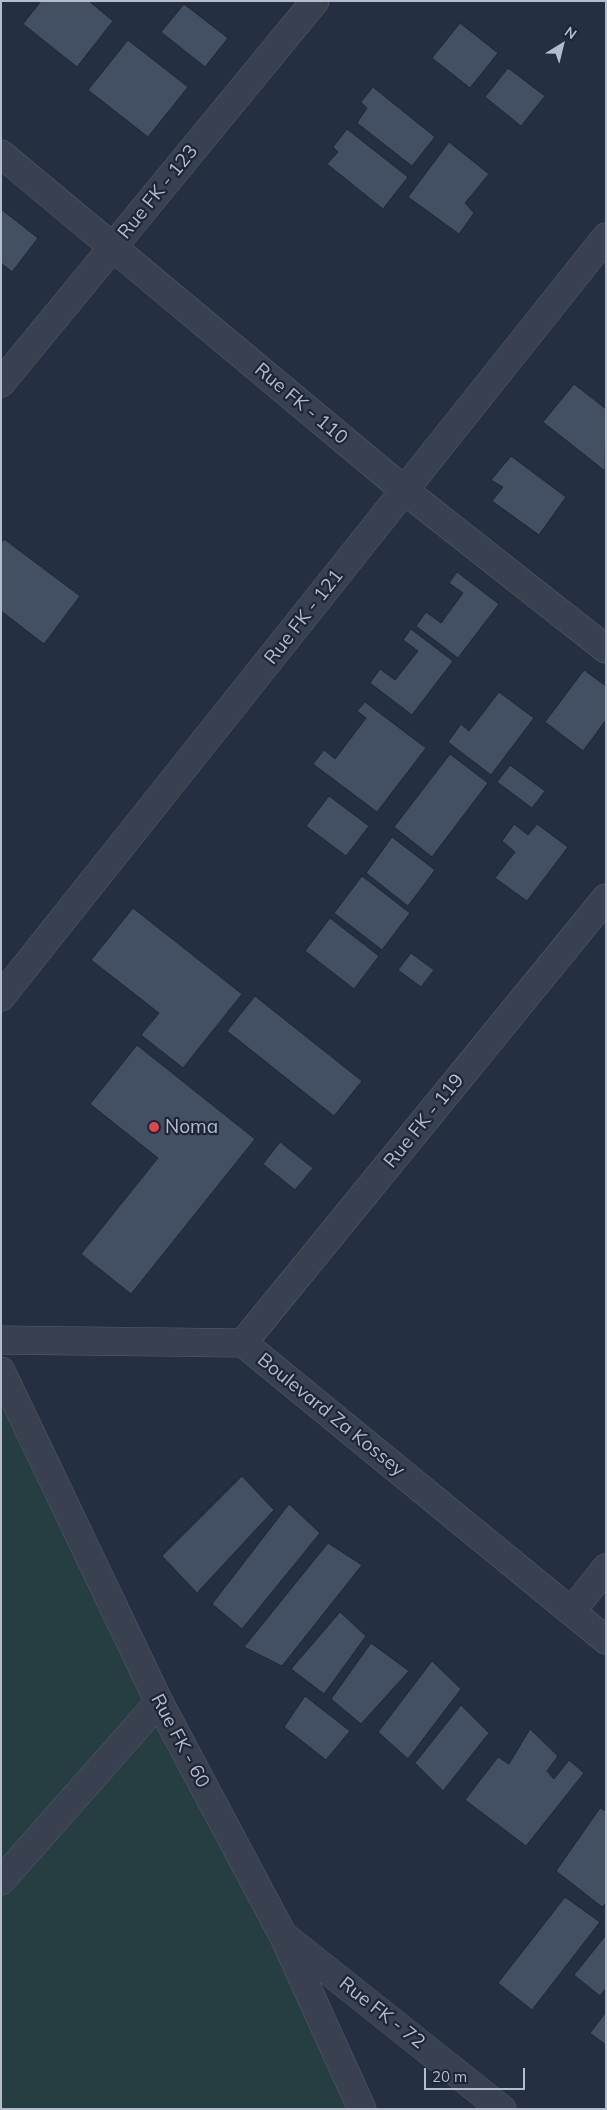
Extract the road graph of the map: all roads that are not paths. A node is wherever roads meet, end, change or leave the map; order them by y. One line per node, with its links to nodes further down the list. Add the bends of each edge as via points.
1 (315, 1): 4 (street, Rue FK - 123)
2 (1, 154): 4 (street, Rue FK - 110)
3 (606, 236): 6 (street, Rue FK - 121)
4 (113, 247): 5 (street, Rue FK - 123); 6 (street, Rue FK - 110)
5 (1, 383)
6 (404, 490): 7 (street, Rue FK - 110); 9 (street, Rue FK - 121)
7 (606, 649)
8 (606, 898): 11 (street, Rue FK - 119)
9 (1, 997)
10 (1, 1340): 11 (street, Boulevard Za Kossey)
11 (243, 1343): 14 (street, Boulevard Za Kossey)
12 (1, 1371): 16 (street, Rue FK - 60)
13 (606, 1568): 14 (street)
14 (571, 1612): 15 (street, Boulevard Za Kossey)
15 (606, 1640)
16 (159, 1702): 17 (street); 18 (street, Rue FK - 60)
17 (1, 1881)
18 (284, 1937): 19 (street, Rue FK - 60); 20 (street, Rue FK - 72)
19 (362, 2109)
20 (502, 2109)

